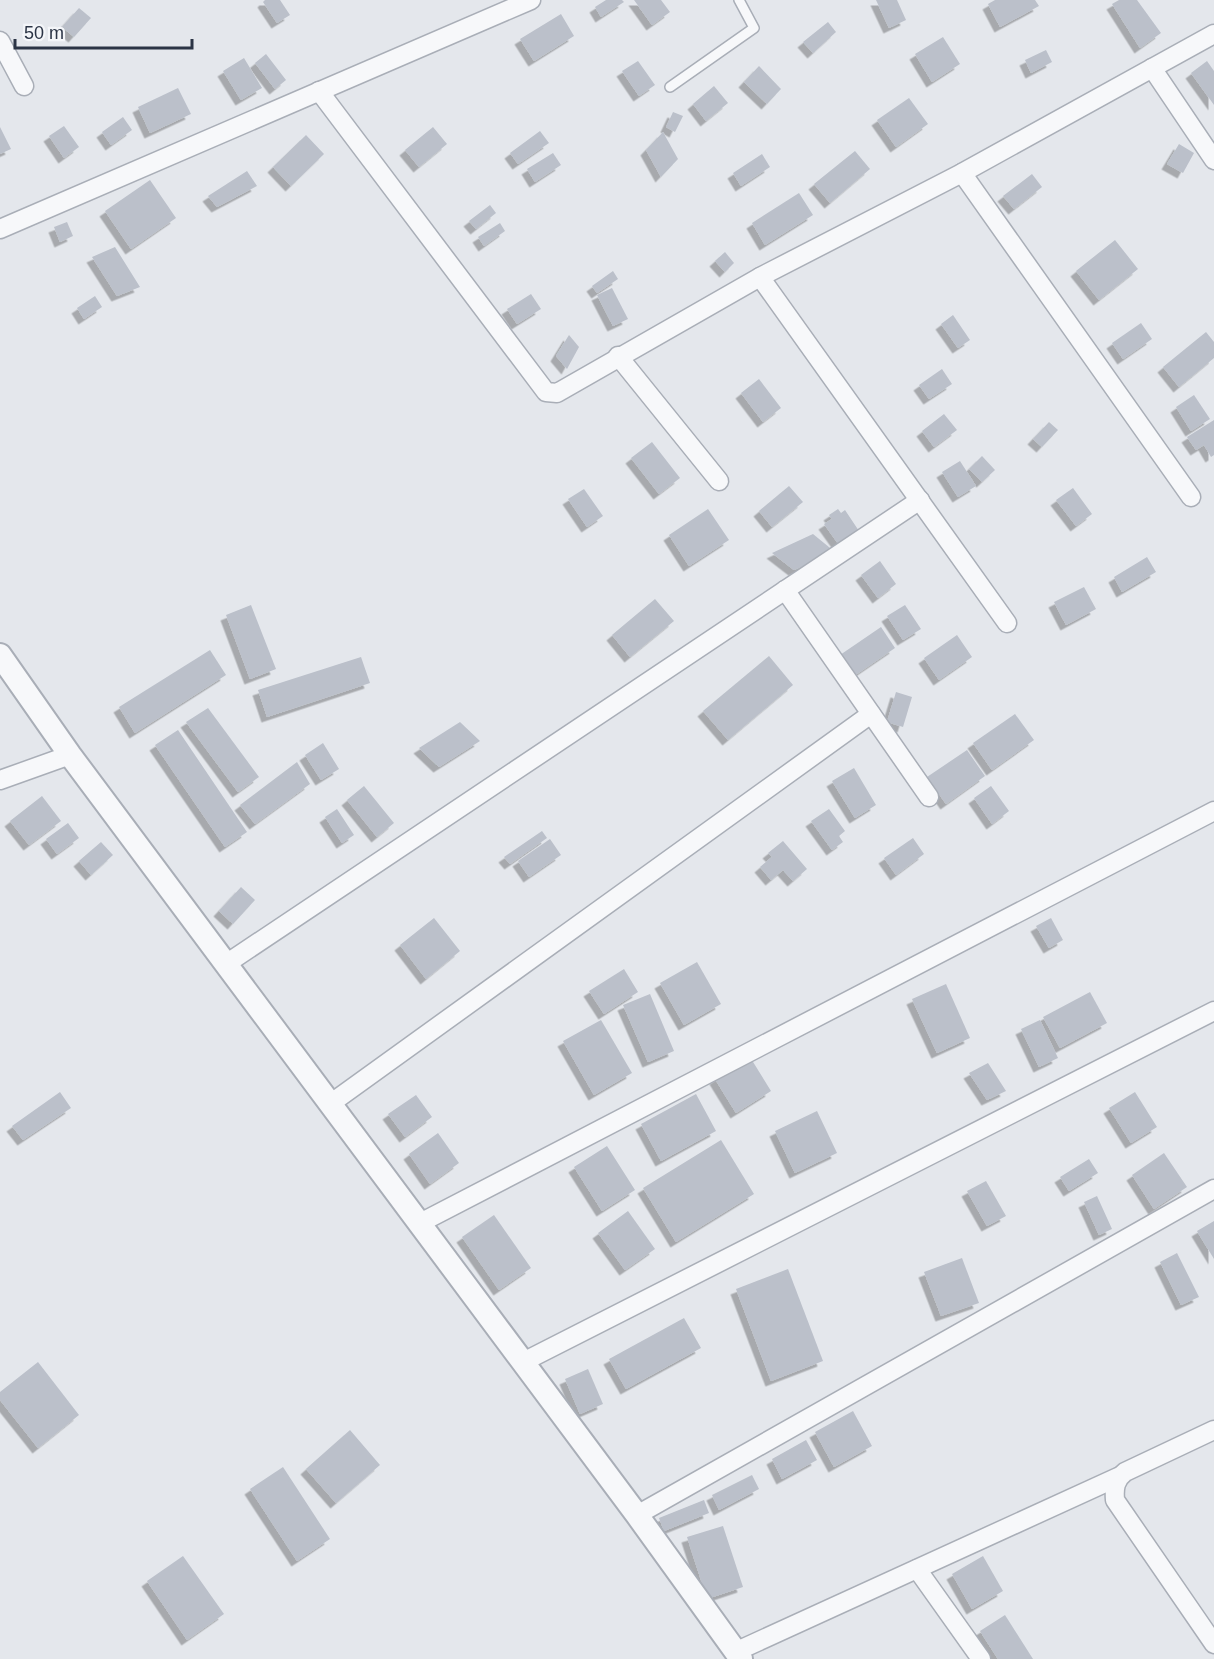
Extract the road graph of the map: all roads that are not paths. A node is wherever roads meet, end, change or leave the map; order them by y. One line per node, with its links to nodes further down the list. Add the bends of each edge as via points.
1 (531, 0): 8 (street)
2 (739, 0): 7 (lane, via 754,28)
3 (1214, 34): 5 (street)
4 (0, 41): 6 (street)
5 (1152, 68): 9 (street); 10 (street)
6 (24, 86)
7 (670, 87)
8 (320, 91): 11 (street); 13 (street, via 546,392 557,393)
9 (1214, 160)
10 (962, 173): 12 (street); 15 (street)
11 (0, 230)
12 (760, 277): 13 (street); 16 (street)
13 (618, 356): 14 (street)
14 (719, 481)
15 (1191, 496)
16 (920, 500): 17 (street); 18 (street)
17 (785, 590): 20 (street); 25 (street)
18 (1007, 623)
19 (0, 655): 21 (street)
20 (871, 714): 23 (street); 27 (street)
21 (70, 755): 22 (street); 25 (street)
22 (0, 780)
23 (929, 797)
24 (1214, 812): 29 (street)
25 (226, 964): 27 (street)
26 (1214, 1011): 30 (street)
27 (330, 1104): 29 (street)
28 (1214, 1189): 33 (street)
29 (420, 1223): 30 (street)
30 (523, 1362): 33 (street)
31 (1214, 1430): 32 (street)
32 (1118, 1477): 34 (street); 35 (street, via 1115,1500)
33 (637, 1515): 36 (street)
34 (917, 1569): 36 (street); 37 (street)
35 (1214, 1644)
36 (738, 1655)
37 (981, 1659)

